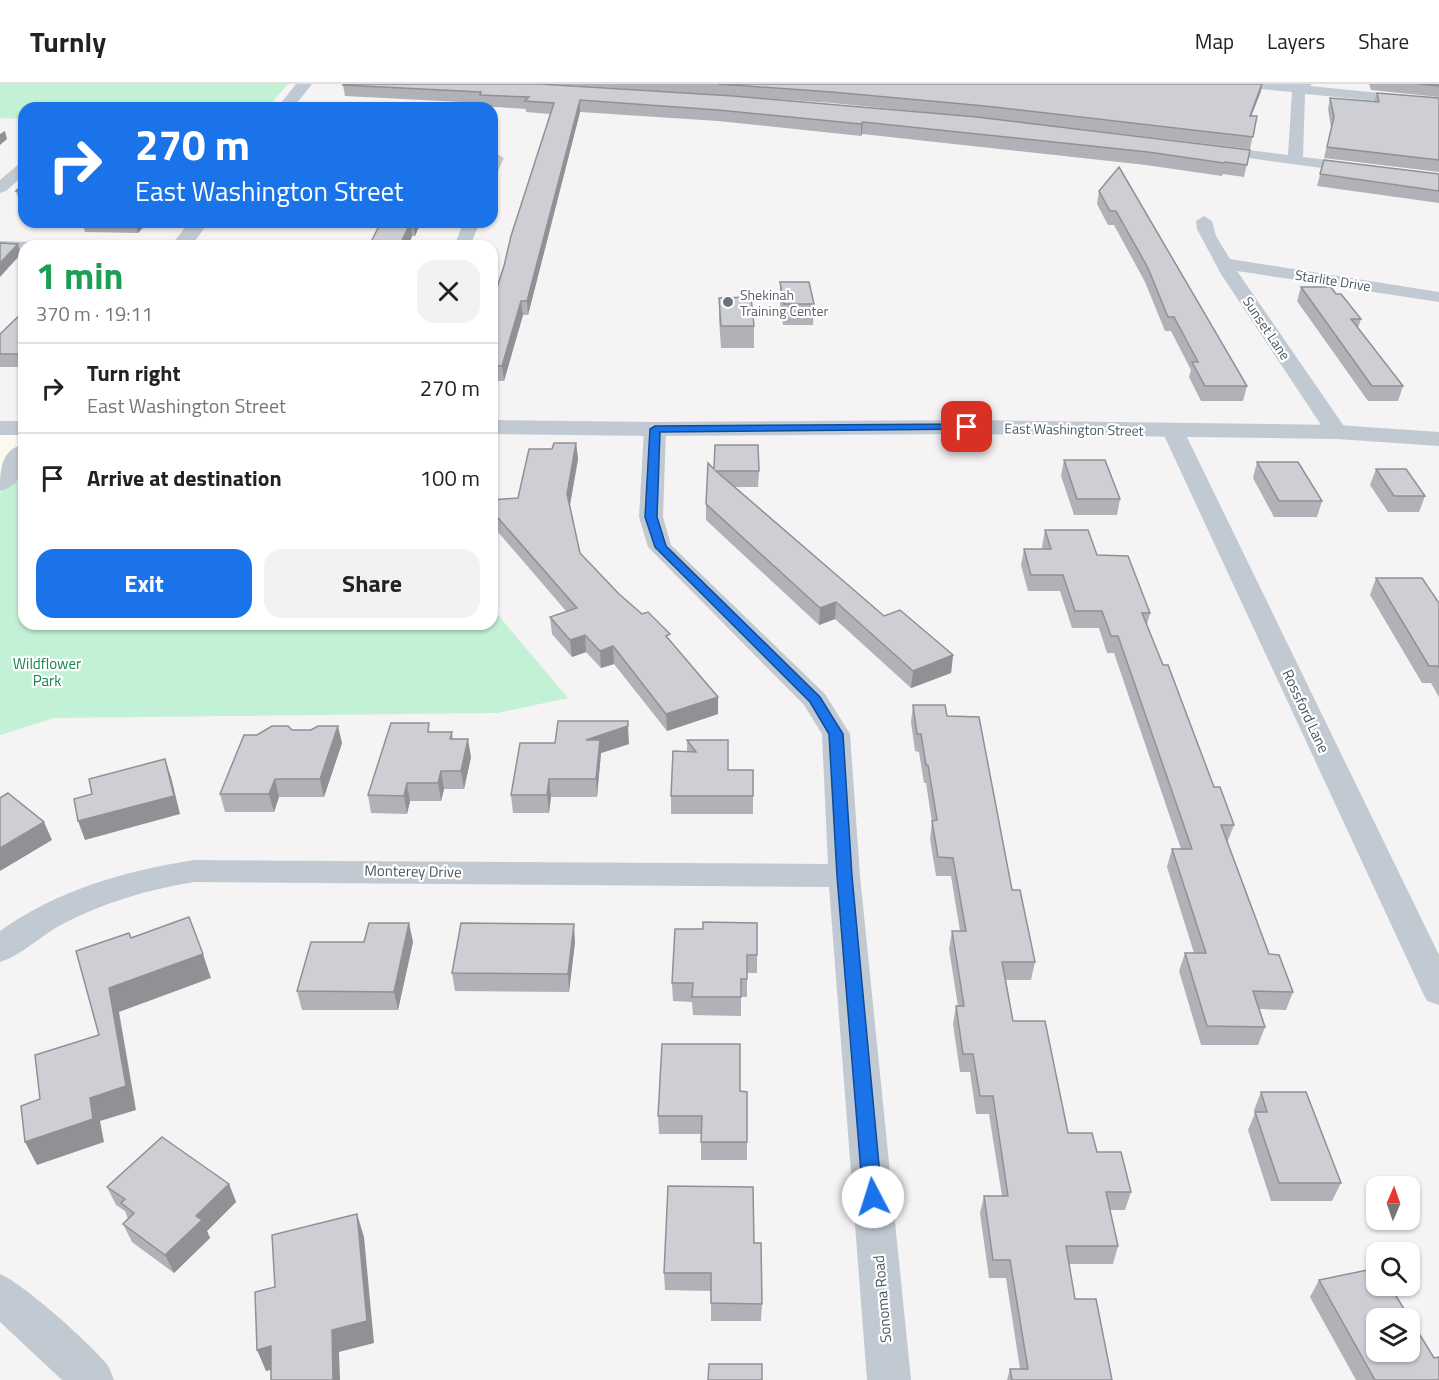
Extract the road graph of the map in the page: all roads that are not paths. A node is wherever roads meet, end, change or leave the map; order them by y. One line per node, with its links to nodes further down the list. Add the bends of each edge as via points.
1 (304, 84): 4 (street)
2 (1250, 84): 3 (street)
3 (1302, 87): 5 (street); 7 (street)
4 (290, 102)
5 (1439, 104)
6 (1201, 148): 7 (street)
7 (1295, 160): 9 (street)
8 (18, 172): 10 (street)
9 (1439, 179)
10 (0, 188)
11 (1204, 221): 14 (street, Sunset Lane, via 1210,244)
12 (0, 246): 13 (street)
13 (18, 246)
14 (1226, 264): 15 (street, Starlite Drive); 21 (street, Sunset Lane)
15 (1439, 297)
16 (498, 427): 19 (street, East Washington Street)
17 (0, 428): 18 (street)
18 (18, 428)
19 (655, 429): 20 (street, East Washington Street, via 967,427); 25 (street, Sonoma Road, via 651,517 660,547 815,699 836,734)
20 (1173, 431): 21 (street, East Washington Street); 27 (street, Rossford Lane)
21 (1337, 432): 22 (street, East Washington Street)
22 (1439, 439)
23 (18, 460): 24 (street)
24 (0, 483)
25 (844, 876): 26 (street, Monterey Drive, via 194,871 88,897); 30 (street, Sonoma Road)
26 (0, 949)
27 (1439, 991)
28 (0, 1294): 29 (street)
29 (92, 1380)
30 (889, 1380)

